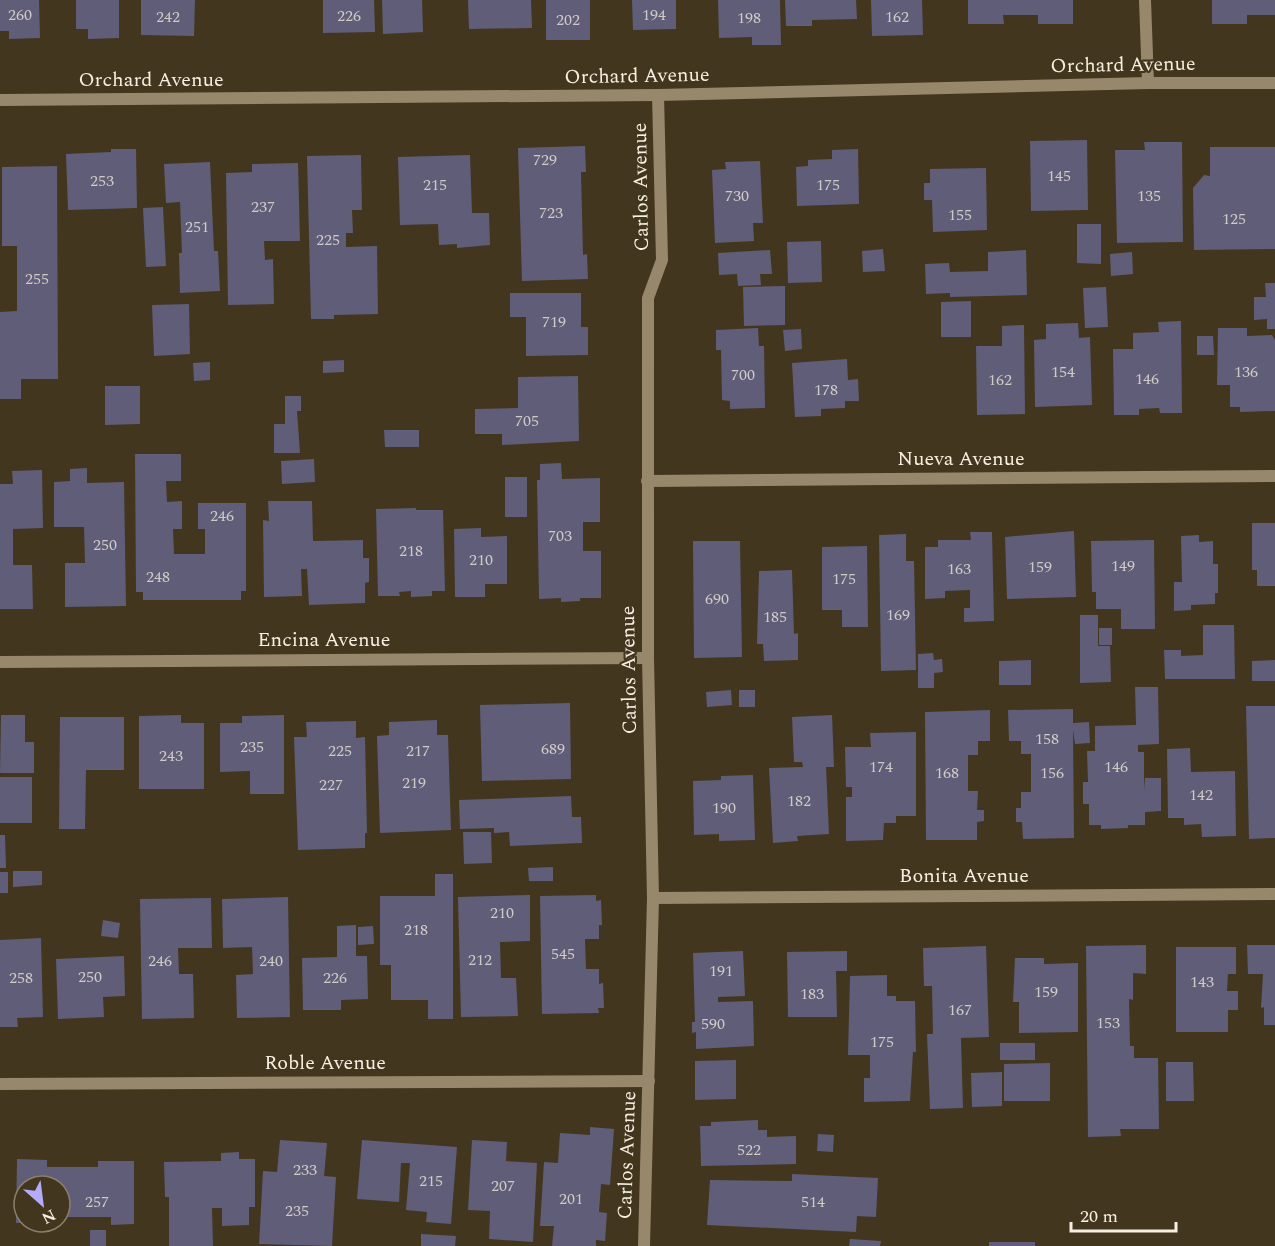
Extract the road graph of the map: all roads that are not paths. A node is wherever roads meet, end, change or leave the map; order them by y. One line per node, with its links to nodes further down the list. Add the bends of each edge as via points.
1 (1144, 0): 2 (street)
2 (1148, 83): 3 (street, Orchard Avenue); 4 (street, Orchard Avenue)
3 (1275, 83)
4 (658, 96): 5 (street, Orchard Avenue); 7 (street, Carlos Avenue, via 662,261 648,298)
5 (0, 100)
6 (1275, 476): 7 (street, Nueva Avenue)
7 (647, 481): 8 (street, Carlos Avenue)
8 (648, 657): 9 (street, Encina Avenue); 11 (street, Carlos Avenue)
9 (0, 662)
10 (1275, 894): 11 (street, Bonita Avenue)
11 (653, 898): 12 (street, Carlos Avenue)
12 (649, 1081): 13 (street, Roble Avenue); 14 (street, Carlos Avenue)
13 (0, 1084)
14 (644, 1246)

